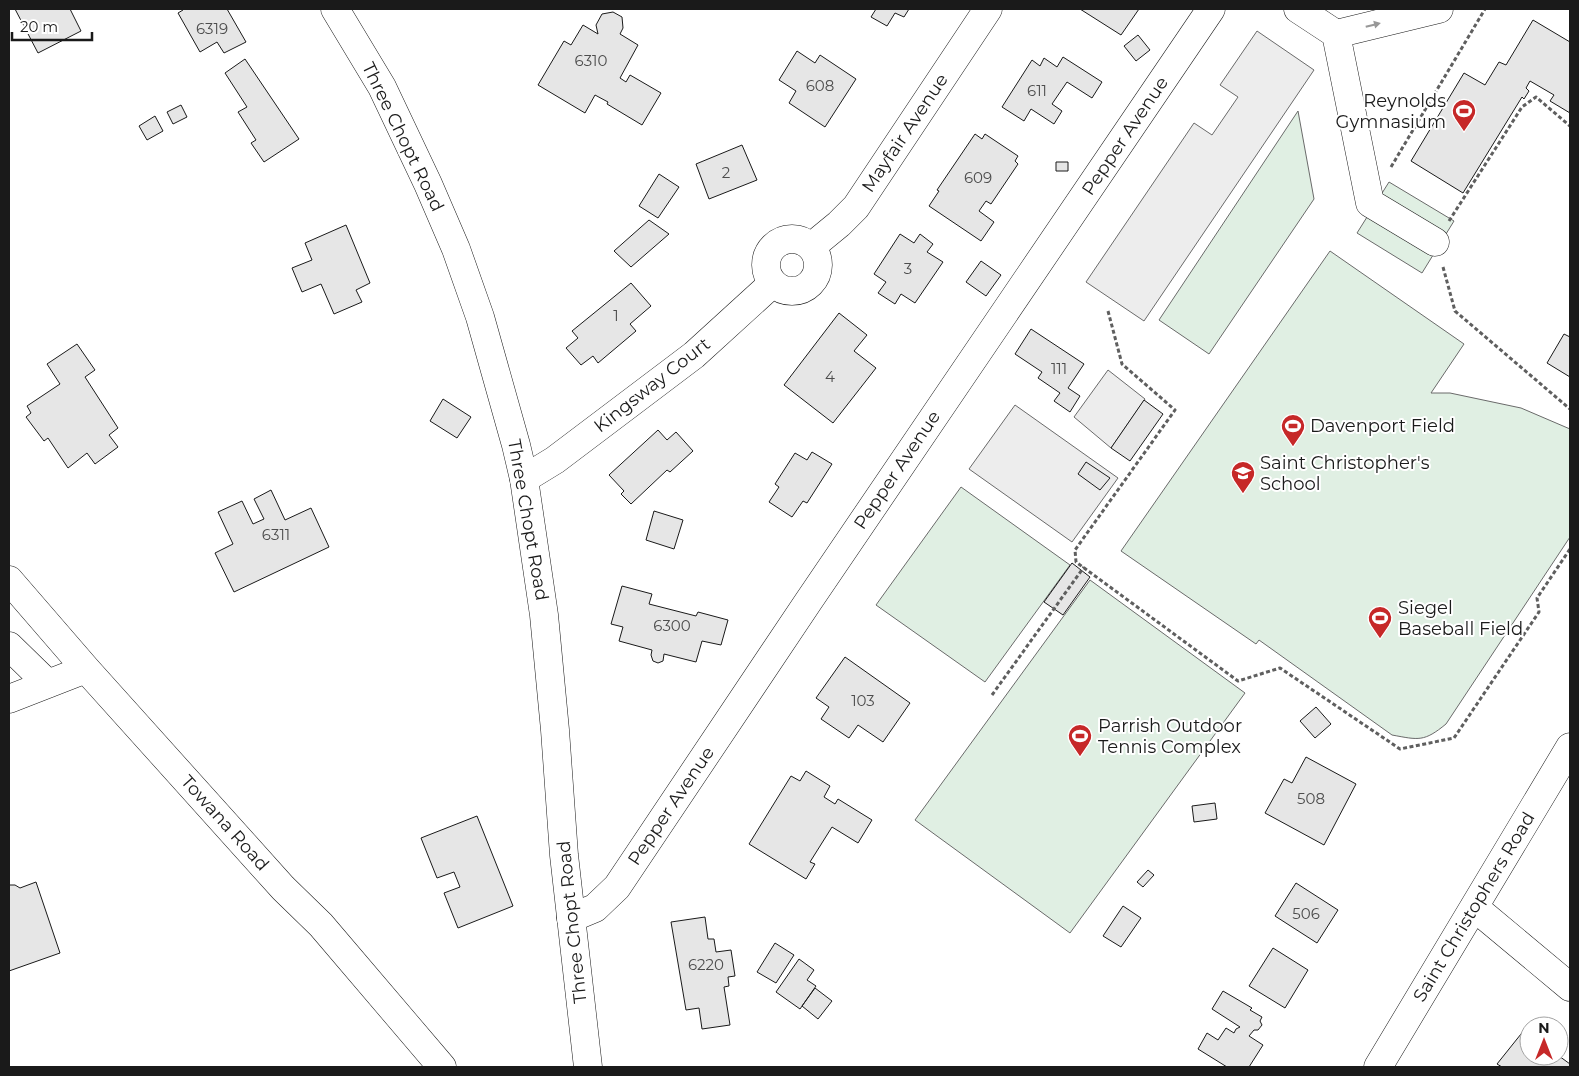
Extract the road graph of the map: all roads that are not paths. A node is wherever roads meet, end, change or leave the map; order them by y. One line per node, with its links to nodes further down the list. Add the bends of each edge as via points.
1 (336, 9): 10 (street, Three Chopt Road, via 382,87 456,249 491,354)
2 (988, 9): 8 (street, Mayfair Avenue, via 856,207)
3 (1211, 9): 18 (street, Pepper Avenue, via 617,887 595,908)
4 (1298, 9): 6 (street)
5 (1439, 9): 6 (street, one-way to 5)
6 (1336, 34): 7 (street, via 1370,203)
7 (1435, 242)
8 (811, 247): 9 (street, via 818,264 813,280 798,290 780,288); 9 (street, via 805,242 789,239 774,246 766,260 766,269)
9 (773, 283): 10 (street, Kingsway Court, via 694,355 555,460)
10 (524, 479): 18 (street, Three Chopt Road, via 544,615)
11 (9, 580): 13 (street, Towana Road)
12 (9, 646): 14 (street)
13 (86, 669): 14 (street); 20 (street, Towana Road, via 321,925)
14 (47, 683): 15 (street)
15 (9, 699)
16 (1570, 747): 17 (street, Saint Christophers Road)
17 (1474, 907): 19 (street); 22 (street, Saint Christophers Road)
18 (571, 918): 21 (street, Three Chopt Road)
19 (1570, 987)
20 (442, 1067)
21 (588, 1067)
22 (1378, 1067)

